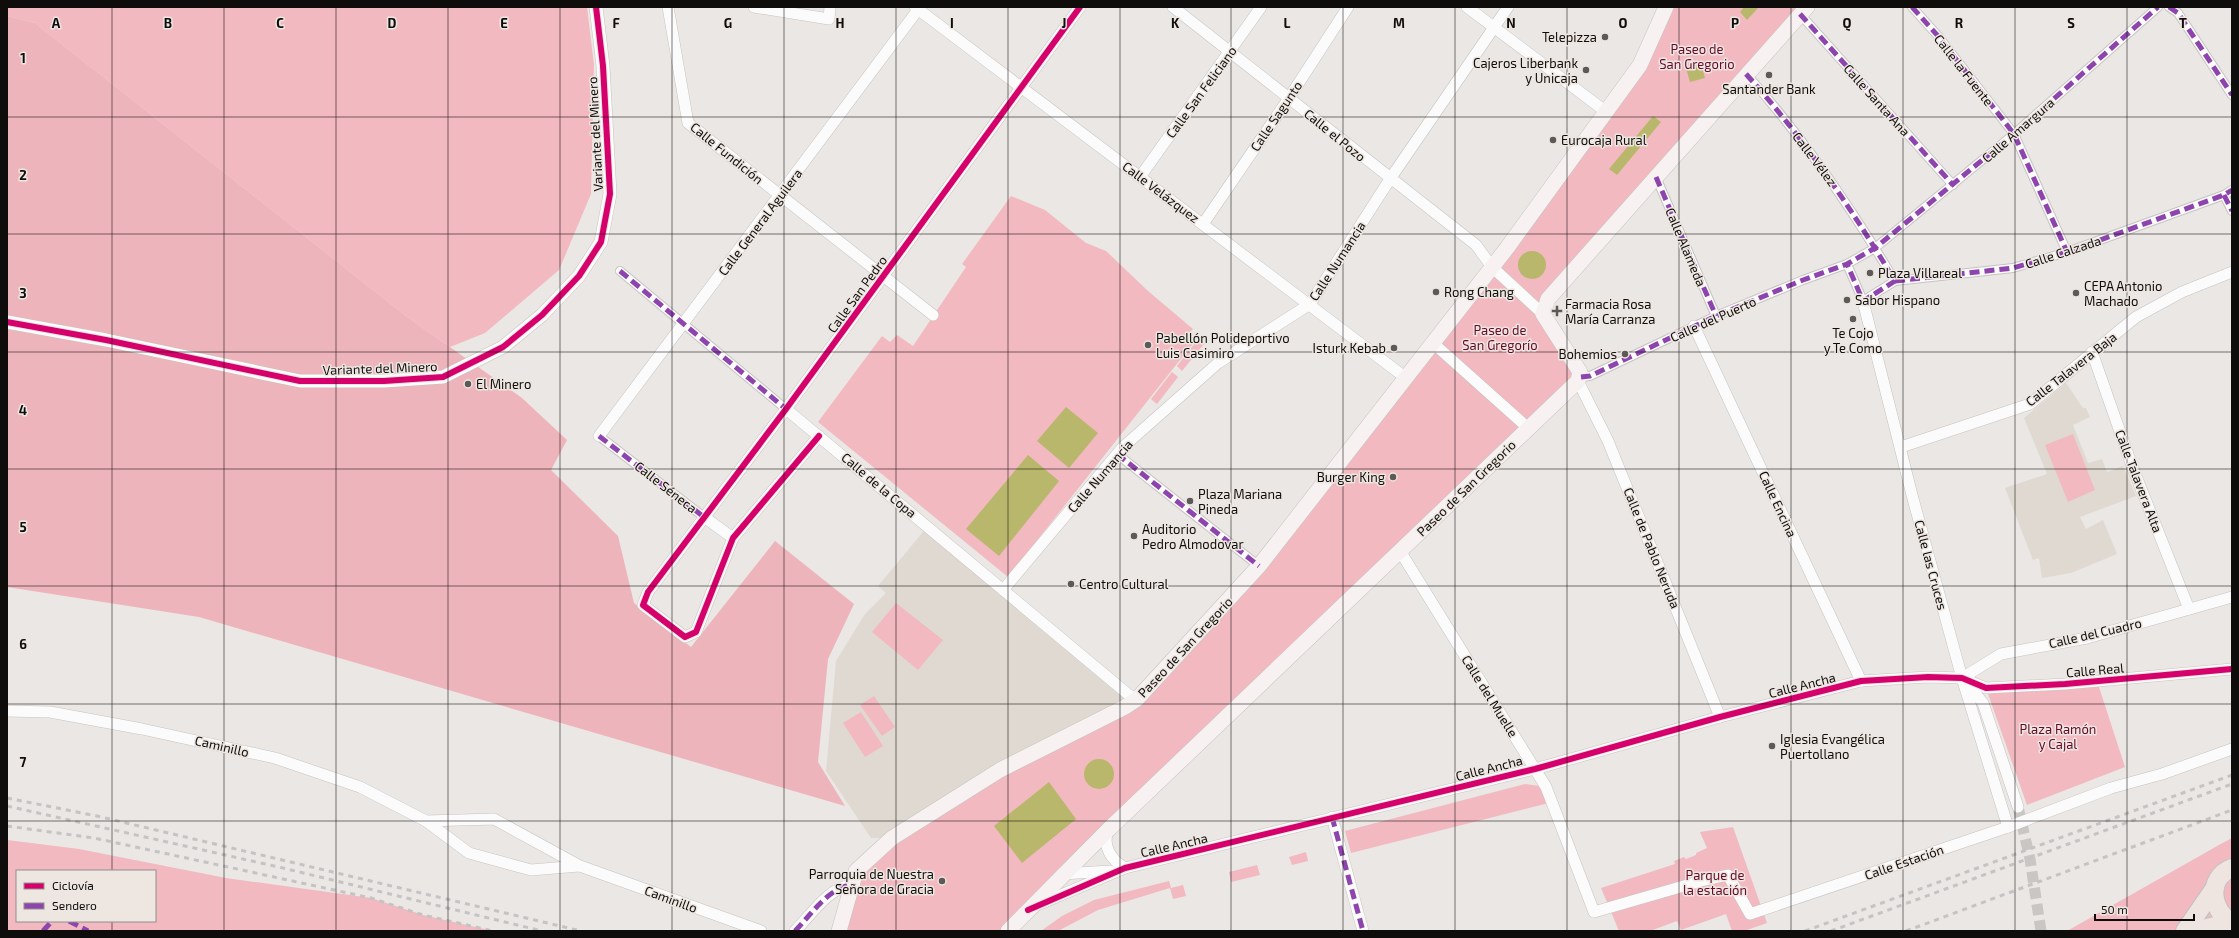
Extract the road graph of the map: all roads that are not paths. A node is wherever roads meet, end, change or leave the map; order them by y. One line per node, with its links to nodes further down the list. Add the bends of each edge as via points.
1 (596, 7): 49 (street, Variante del Minero, via 603,66 610,194 601,242 579,276 542,315 503,347 443,377 384,381 300,381)
2 (668, 7): 30 (street, Calle Fundición, via 688,123)
3 (754, 7): 4 (street, via 829,19)
4 (830, 7)
5 (1080, 7): 20 (street, Calle San Pedro)
6 (1173, 7): 18 (street, Calle el Pozo)
7 (1261, 7): 18 (street, Calle San Feliciano)
8 (1348, 7): 22 (street, Calle Sagunto)
9 (1467, 7): 17 (street)
10 (1508, 7): 17 (street, Calle Numancia)
11 (1666, 7): 23 (main road, Paseo de San Gregorio, via 1640,65)
12 (1912, 7): 24 (street, Calle la Fuente, via 1938,36)
13 (2158, 7): 24 (street, Calle Amargura)
14 (2169, 7): 21 (street, via 2178,13)
15 (918, 8): 20 (street, Calle Velázquez); 30 (street, Calle General Aguilera)
16 (1803, 11): 19 (main road); 28 (street, Calle Santa Ana)
17 (1494, 28): 23 (street); 27 (street, Calle Numancia)
18 (1230, 52): 22 (street, Calle el Pozo); 25 (street, Calle San Feliciano)
19 (1746, 74): 26 (main road); 34 (street, Calle Vélez, via 1770,100 1823,168)
20 (1021, 86): 25 (street, Calle Velázquez); 40 (street, Calle San Pedro)
21 (2232, 94)
22 (1289, 98): 27 (street, Calle el Pozo); 33 (street, Calle Sagunto)
23 (1605, 111): 37 (main road, Paseo de San Gregorio)
24 (2014, 134): 28 (street, Calle Amargura); 35 (street, Calle la Fuente)
25 (1140, 177): 33 (street, Calle Velázquez)
26 (1656, 177): 42 (main road); 48 (street, Calle Alameda)
27 (1390, 179): 37 (street, Calle el Pozo, via 1476,245); 45 (street, Calle Numancia)
28 (1953, 185): 34 (street, Calle Amargura)
29 (2232, 190): 31 (street, Calle Calzada)
30 (781, 195): 40 (street, Calle Fundición); 50 (street, Calle General Aguilera)
31 (2224, 195): 32 (street); 35 (street, Calle Calzada)
32 (2232, 211)
33 (1203, 224): 45 (street, Calle Velázquez)
34 (1875, 248): 36 (street); 41 (street)
35 (2067, 252): 41 (street, Calle Calzada, via 2013,268)
36 (1847, 264): 43 (street); 48 (street, Calle del Puerto)
37 (1494, 269): 44 (street); 52 (main road, Paseo de San Gregorio)
38 (620, 272): 50 (street, Calle de la Copa)
39 (2232, 272): 53 (street, Calle Talavera Baja, via 2182,292 2136,317)
40 (883, 277): 47 (street, Calle Fundición); 56 (street, Calle San Pedro)
41 (1895, 282): 43 (street)
42 (1548, 299): 44 (street, via 1539,303); 46 (main road)
43 (1864, 301): 60 (street, Calle las Cruces)
44 (1533, 302): 46 (street)
45 (1310, 304): 54 (street, Calle Velázquez); 61 (street, Calle Numancia, via 1218,363)
46 (1543, 314): 55 (main road, via 1580,372)
47 (933, 316)
48 (1716, 316): 51 (street, Calle del Puerto)
49 (7, 322)
50 (683, 324): 56 (street, Calle de la Copa); 58 (street, Calle General Aguilera)
51 (1694, 326): 55 (street, Calle del Puerto); 71 (street, Calle Encina)
52 (1434, 343): 54 (main road, Paseo de San Gregorio); 57 (street)
53 (2092, 352): 60 (street, Calle Talavera Baja, via 2030,404); 68 (street, Calle Talavera Alta, via 2132,466)
54 (1406, 378): 65 (main road, Paseo de San Gregorio)
55 (1580, 379): 57 (main road, Paseo de San Gregorio); 74 (street, Calle de Pablo Neruda, via 1614,455)
56 (786, 409): 59 (street, Calle de la Copa); 62 (street, Calle San Pedro)
57 (1528, 428): 64 (main road, Paseo de San Gregorio)
58 (599, 436): 62 (street, Calle Séneca)
59 (819, 436): 63 (street); 66 (street, Calle de la Copa)
60 (1901, 447): 70 (street, Calle las Cruces)
61 (1118, 454): 65 (street); 66 (street, Calle Numancia)
62 (704, 517): 63 (street, Calle Séneca); 63 (street, Calle San Pedro, via 648,592 643,605 686,637 696,632)
63 (733, 538)
64 (1400, 551): 76 (street, Calle del Muelle); 81 (main road, Paseo de San Gregorio)
65 (1259, 566): 72 (main road, Paseo de San Gregorio)
66 (1003, 590): 72 (street, Calle de la Copa)
67 (2232, 597): 68 (street, Calle del Cuadro)
68 (2190, 609): 70 (street, Calle del Cuadro, via 2087,638 2001,654)
69 (2232, 669): 70 (street, Calle Real, via 2065,684 1986,688)
70 (1962, 678): 71 (street, Calle Ancha, via 1928,677); 77 (street, via 1983,703); 80 (street, Calle las Cruces)
71 (1861, 681): 74 (street, Calle Ancha)
72 (1137, 699): 86 (main road, Paseo de San Gregorio, via 1126,707 1000,770 902,831 862,864 856,871)
73 (7, 711): 79 (street, Caminillo, via 50,712 275,758 360,787)
74 (1720, 717): 76 (street, Calle Ancha)
75 (2232, 749): 80 (street, Calle Estación, via 2162,774 2110,788)
76 (1535, 769): 78 (street, Calle Ancha); 89 (street, Calle del Muelle, via 1553,802)
77 (2018, 807)
78 (1332, 817): 84 (street, Calle Ancha); 96 (street)
79 (426, 821): 82 (street, Caminillo, via 494,819); 82 (street, Caminillo, via 469,853 531,870)
80 (2008, 827): 89 (street, Calle Estación, via 1750,914 1728,875)
81 (1108, 830): 84 (street, Calle Ancha, via 1106,837 1109,853); 85 (main road, Paseo de San Gregorio)
82 (580, 866): 91 (street, Caminillo)
83 (2232, 868): 87 (highway, via 2222,874)
84 (1121, 869): 85 (street, Calle Ancha); 88 (street, Calle Ancha)
85 (1064, 873): 88 (main road, Paseo de San Gregorio); 94 (street, via 1046,885)
86 (851, 885): 92 (street, via 826,898); 93 (main road, Paseo de San Gregorio)
87 (2214, 889): 90 (highway, via 2217,908); 97 (highway)
88 (1028, 910): 95 (main road, Paseo de San Gregorio)
89 (1594, 912)
90 (2231, 922): 98 (highway)
91 (761, 931)
92 (795, 931)
93 (839, 931)
94 (1000, 931)
95 (1008, 931)
96 (1363, 931)
97 (2185, 931)
98 (2195, 931)

